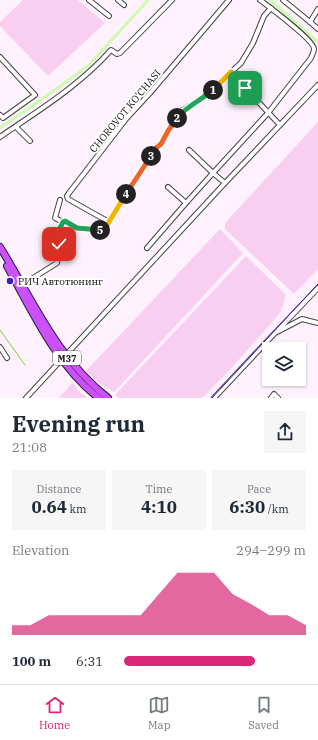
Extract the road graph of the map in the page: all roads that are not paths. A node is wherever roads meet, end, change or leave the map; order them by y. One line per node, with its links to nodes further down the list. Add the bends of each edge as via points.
1 (89, 0): 10 (street)
2 (118, 0): 7 (street)
3 (172, 0): 19 (street, via 120,53 111,50 80,81)
4 (229, 0): 29 (street, CHOROVOT KO'CHASI, via 126,119 67,196)
5 (260, 0): 8 (street)
6 (283, 0): 11 (street)
7 (124, 5)
8 (271, 8): 14 (street, via 264,16 249,51); 16 (street, via 299,31 314,49 311,58)
9 (318, 9): 11 (street)
10 (109, 16)
11 (310, 22): 12 (street)
12 (318, 30)
13 (0, 57): 17 (street, via 35,95 3,118)
14 (231, 72): 16 (street); 29 (street, via 206,96 184,110 173,123)
15 (318, 85): 18 (street)
16 (268, 113): 18 (street); 23 (street)
17 (0, 115)
18 (280, 125): 24 (street)
19 (16, 127): 20 (street); 21 (street)
20 (0, 137)
21 (30, 141)
22 (189, 150): 23 (street)
23 (213, 173): 24 (street); 27 (street)
24 (224, 183): 39 (street)
25 (168, 187): 27 (street)
26 (60, 200): 28 (street, via 55,218)
27 (186, 203): 31 (street)
28 (63, 222): 29 (street, via 77,228 93,230 104,230); 33 (street, via 57,241 57,263)
29 (108, 222)
30 (0, 246): 33 (highway, M37)
31 (147, 248)
32 (0, 254): 39 (highway, M37, via 35,317)
33 (22, 285): 39 (highway, M37)
34 (318, 288): 36 (street)
35 (318, 323): 36 (street, via 302,319)
36 (275, 333): 43 (street)
37 (0, 347): 38 (street)
38 (7, 358)
39 (64, 358): 40 (street); 41 (highway, M37, via 87,388); 42 (highway, M37)
40 (26, 398)
41 (99, 398)
42 (108, 398)
43 (214, 398)
44 (271, 398): 45 (street, via 274,394)
45 (278, 398)

